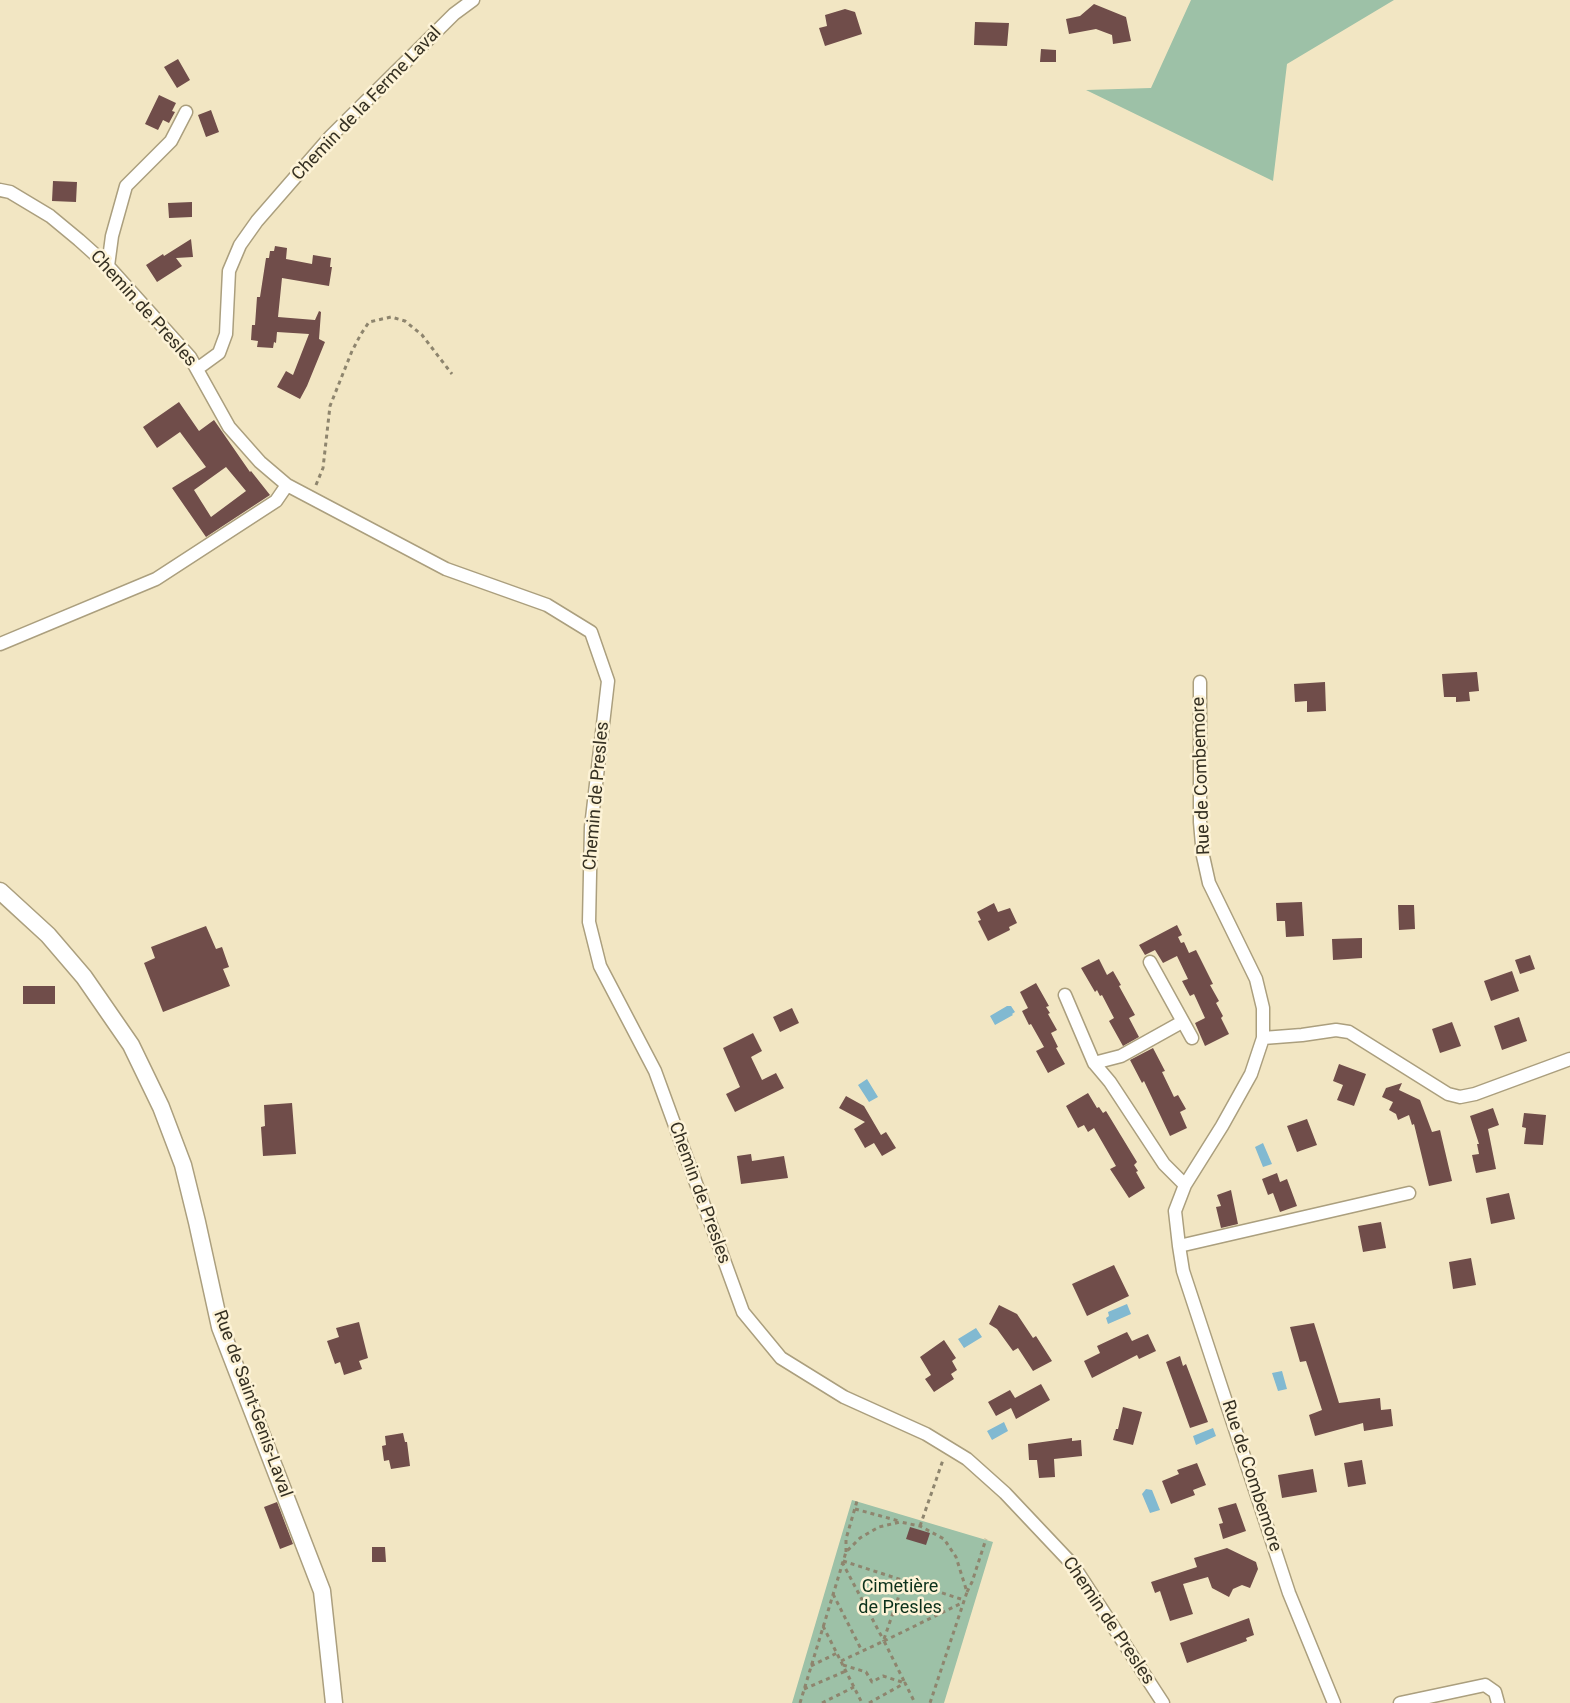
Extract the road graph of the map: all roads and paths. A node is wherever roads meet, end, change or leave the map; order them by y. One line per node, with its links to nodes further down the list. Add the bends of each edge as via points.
1 (474, 0): 5 (street, Chemin de la Ferme Laval, via 454,14 332,136 257,221 240,245 230,271 226,334 219,353)
2 (186, 112): 4 (street, via 172,141 126,186 112,236)
3 (0, 190): 4 (street, Chemin de Presles, via 10,192 50,216)
4 (108, 266): 5 (street, Chemin de Presles, via 190,357)
5 (197, 369): 7 (street, Chemin de Presles, via 228,427 260,462)
6 (452, 374): 8 (path, via 422,335 405,321 390,317 369,322 352,351 330,406 323,468)
7 (287, 485): 8 (street, Chemin de Presles); 9 (street, via 276,501 156,579)
8 (310, 497): 22 (street, Chemin de Presles, via 446,569 547,604 590,632 608,681 590,827 589,922 600,966 655,1071 743,1312 781,1358 844,1397)
9 (0, 644)
10 (1200, 682): 16 (street, Rue de Combemore, via 1203,856 1209,883 1256,979 1263,1008)
11 (0, 891): 44 (street, Rue de Saint-Genis-Laval, via 48,935 84,977 131,1045 161,1106 183,1165 220,1327 322,1591)
12 (1150, 962): 14 (street)
13 (1065, 995): 18 (street)
14 (1182, 1022): 15 (street); 18 (street, via 1121,1056)
15 (1192, 1038)
16 (1263, 1038): 17 (street, via 1336,1030 1349,1032 1448,1094 1460,1097); 19 (street, Rue de Combemore, via 1251,1074)
17 (1570, 1059)
18 (1094, 1063): 19 (street, via 1164,1164)
19 (1185, 1185): 21 (street, Rue de Combemore, via 1175,1211)
20 (1409, 1193): 21 (street)
21 (1179, 1246): 52 (street, Rue de Combemore, via 1183,1271 1289,1592)
22 (947, 1446): 26 (path); 51 (street, Chemin de Presles, via 1005,1493 1073,1566)
23 (857, 1501): 24 (path)
24 (855, 1509): 25 (path); 28 (path)
25 (900, 1522): 26 (path); 28 (path, via 879,1527 860,1538)
26 (920, 1526): 31 (path, via 944,1539 956,1557)
27 (986, 1540): 31 (path)
28 (846, 1552): 29 (path)
29 (842, 1562): 30 (path); 32 (path); 35 (path)
30 (904, 1581): 33 (path); 35 (path)
31 (967, 1592): 33 (path)
32 (833, 1593): 34 (path); 36 (path)
33 (964, 1601): 35 (path); 50 (path)
34 (823, 1626): 37 (path); 39 (path)
35 (884, 1641): 36 (path); 41 (path)
36 (862, 1651): 38 (path)
37 (837, 1653): 38 (path); 39 (path)
38 (842, 1663): 40 (path); 41 (path, via 866,1672 872,1682 882,1676)
39 (811, 1666): 43 (path)
40 (846, 1670): 42 (path); 43 (path)
41 (905, 1683): 48 (path); 49 (path)
42 (854, 1687): 46 (path); 47 (path)
43 (804, 1689): 45 (path)
44 (334, 1703)
45 (800, 1703)
46 (822, 1703)
47 (862, 1703)
48 (869, 1703)
49 (915, 1703)
50 (930, 1703)
51 (1163, 1703)
52 (1334, 1703)
53 (1400, 1703): 54 (street, via 1485,1685 1495,1692)
54 (1498, 1703)

